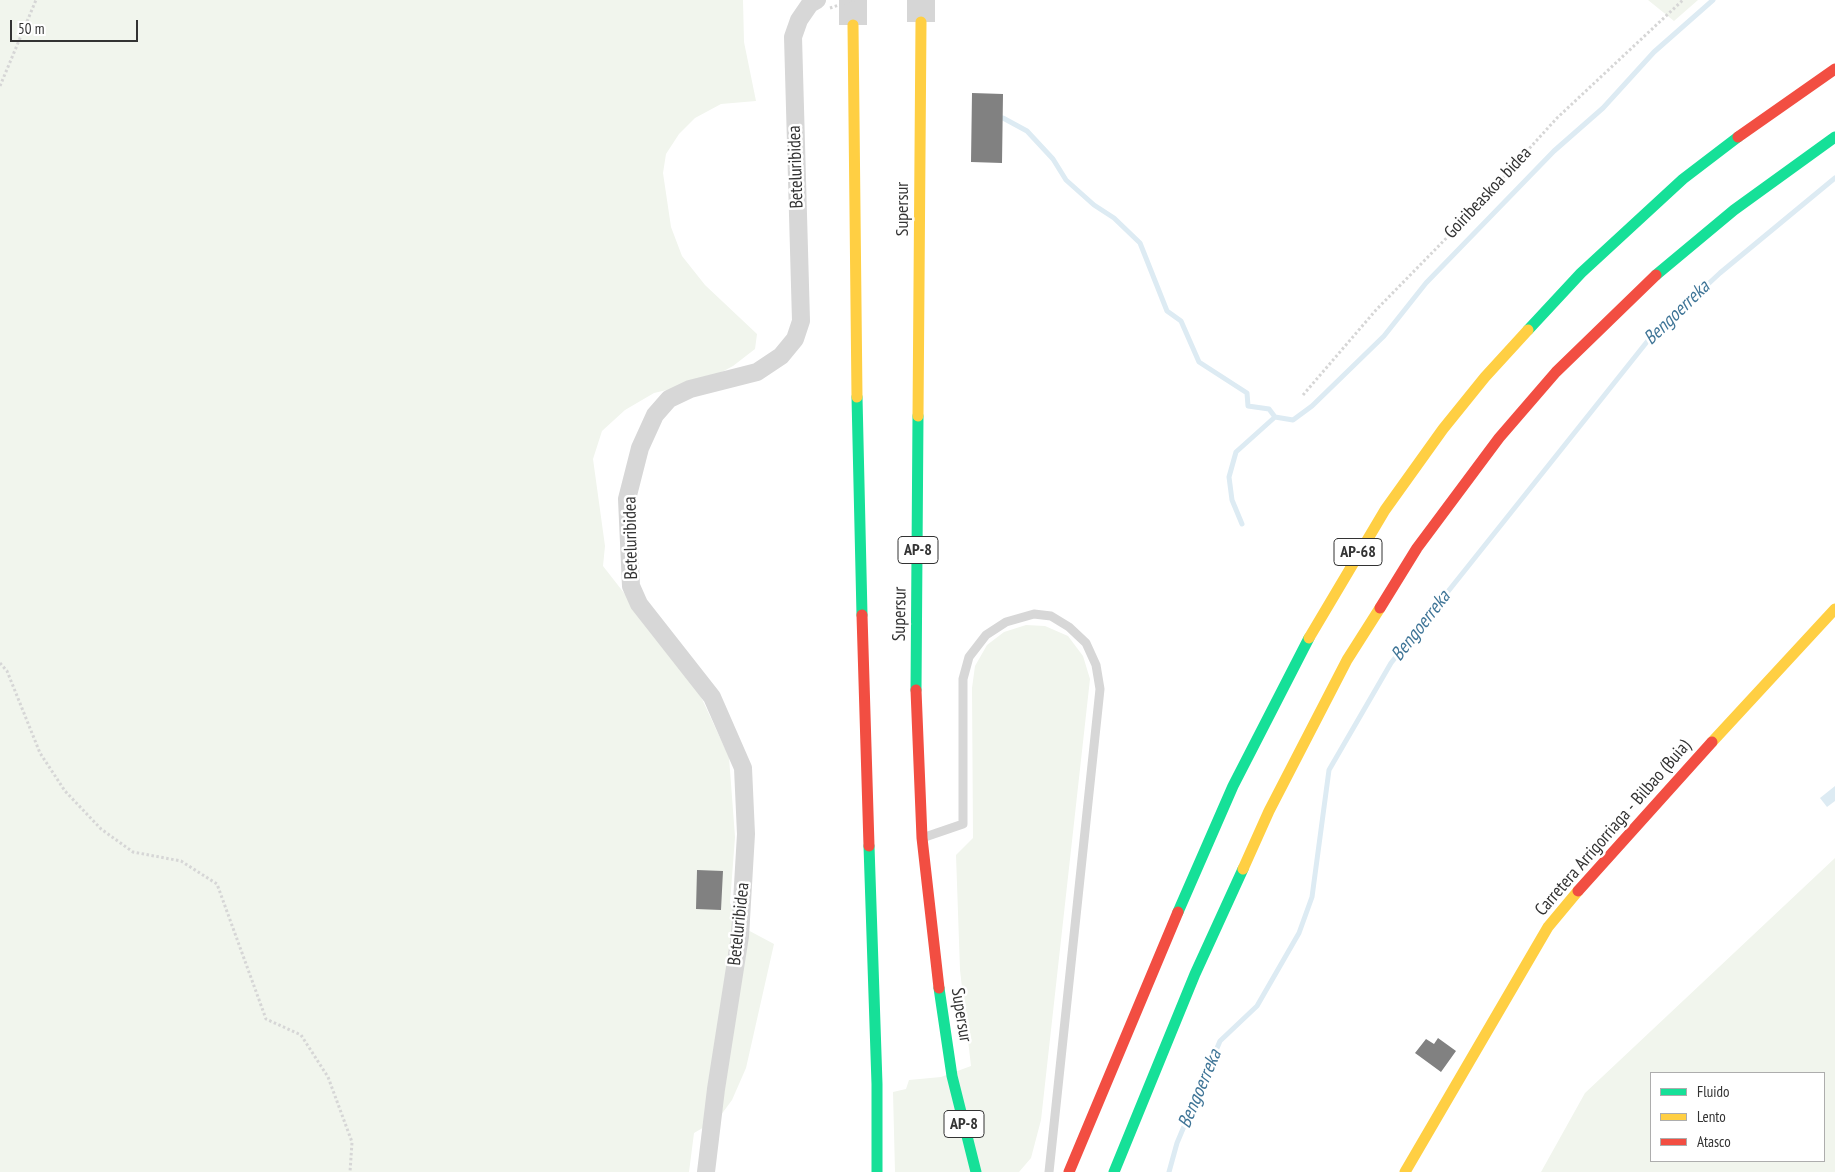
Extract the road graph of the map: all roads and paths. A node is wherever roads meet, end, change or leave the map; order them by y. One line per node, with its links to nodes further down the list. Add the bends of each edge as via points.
1 (36, 0): 8 (path)
2 (854, 0): 4 (path)
3 (1684, 0): 10 (path, Goiribeaskoa bidea, via 1557,118 1376,310)
4 (820, 7): 15 (street, Beteluribidea, via 810,4 793,37 801,321 795,339 781,356 757,372 690,389 669,399 655,415 640,448 627,499 631,586 639,604 712,697 743,768 746,834 740,936)
5 (921, 22): 13 (main road, Supersur / AP-8, via 916,683)
6 (853, 25): 16 (main road, via 863,689 877,1084)
7 (1835, 69): 19 (main road, AP-68, via 1683,179 1581,273 1485,377 1390,503 1310,637 1233,786)
8 (0, 86)
9 (1835, 137): 20 (main road, AP-68, via 1734,210 1671,261 1598,330 1556,372 1499,438 1417,548 1347,660 1269,811 1195,974)
10 (1303, 395)
11 (1835, 609): 21 (main road, Carretera Arrigorriaga - Bilbao (Buia), via 1722,730 1548,927)
12 (0, 663): 14 (path, via 7,671 40,753 65,791 101,829 133,852 181,861 217,884 266,1019 301,1035 328,1077 352,1142)
13 (922, 838): 17 (main road, Supersur / AP-8, via 933,951 952,1076); 18 (lane, via 963,824 963,679 969,657 986,635 1006,622 1034,614 1051,616 1069,627 1086,643 1096,665 1100,689)
14 (350, 1172)
15 (706, 1172)
16 (877, 1172)
17 (976, 1172)
18 (1049, 1172)
19 (1069, 1172)
20 (1114, 1172)
21 (1405, 1172)

